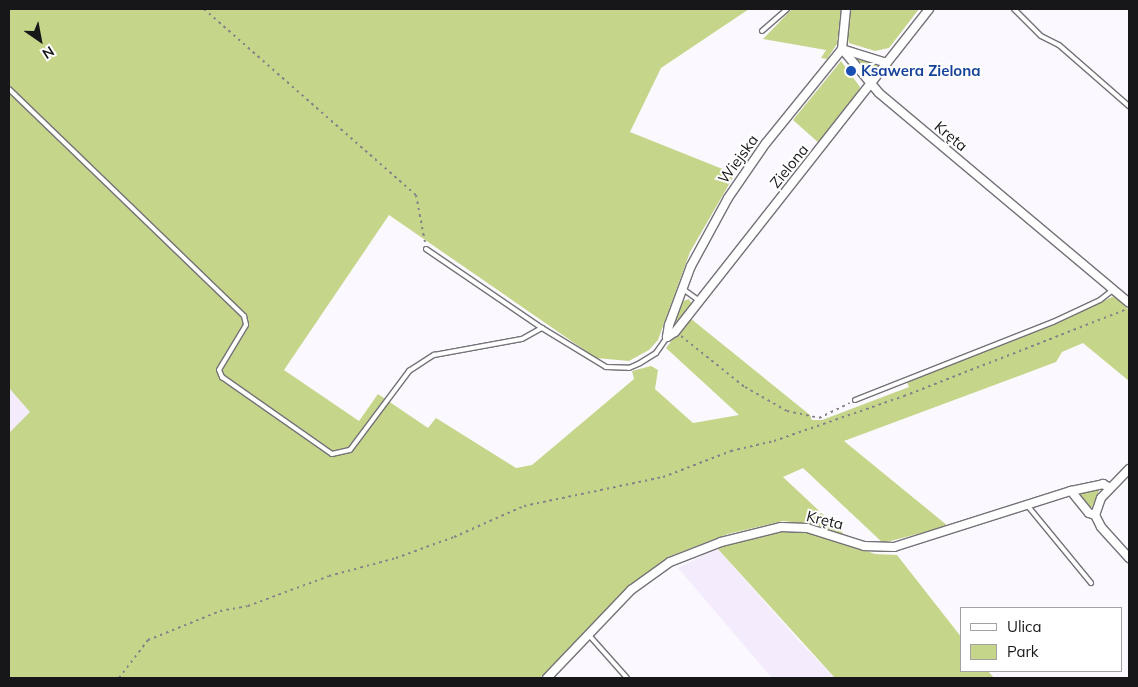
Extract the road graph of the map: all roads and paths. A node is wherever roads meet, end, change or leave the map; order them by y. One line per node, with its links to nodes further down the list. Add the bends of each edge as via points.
1 (204, 9): 12 (path, via 416,195)
2 (787, 9): 6 (lane)
3 (846, 9): 7 (street)
4 (929, 9): 8 (street, Zielona)
5 (1014, 9): 11 (lane, via 1041,36 1058,45)
6 (762, 30)
7 (842, 49): 8 (street); 9 (street, Kręta); 13 (street, Wiejska, via 766,144 728,198 705,237)
8 (888, 63): 9 (street, Zielona)
9 (870, 85): 14 (street, Kręta); 15 (street, Zielona)
10 (9, 90): 17 (lane, via 244,316 246,325 219,370 222,377 332,454 350,450 408,371 434,355 522,339)
11 (1129, 106)
12 (426, 249): 17 (lane)
13 (683, 288): 15 (lane); 19 (street, Wiejska)
14 (1113, 290): 16 (street, Kręta); 20 (lane, via 1077,312)
15 (698, 300): 18 (street, Zielona)
16 (1128, 303): 29 (path, via 904,396 774,441 731,451 663,477 524,506 396,558 329,576 248,606 220,610 148,640)
17 (542, 328): 19 (lane, via 587,357 615,369 629,368 656,353)
18 (675, 332): 19 (street, Zielona); 20 (path, via 767,402 819,418)
19 (667, 337)
20 (854, 400)
21 (1129, 468): 22 (street)
22 (1110, 488): 23 (street, Kręta, via 1104,484); 25 (street, via 1101,498)
23 (1071, 491): 24 (street, Kręta); 25 (street, via 1089,514)
24 (1027, 505): 27 (lane); 28 (street, Kręta, via 879,549 808,528 781,527 730,539 657,570 631,590)
25 (1095, 515): 26 (street)
26 (1129, 558)
27 (1091, 583)
28 (588, 634): 30 (street, Kręta); 31 (lane)
29 (119, 678)
30 (547, 678)
31 (627, 678)

